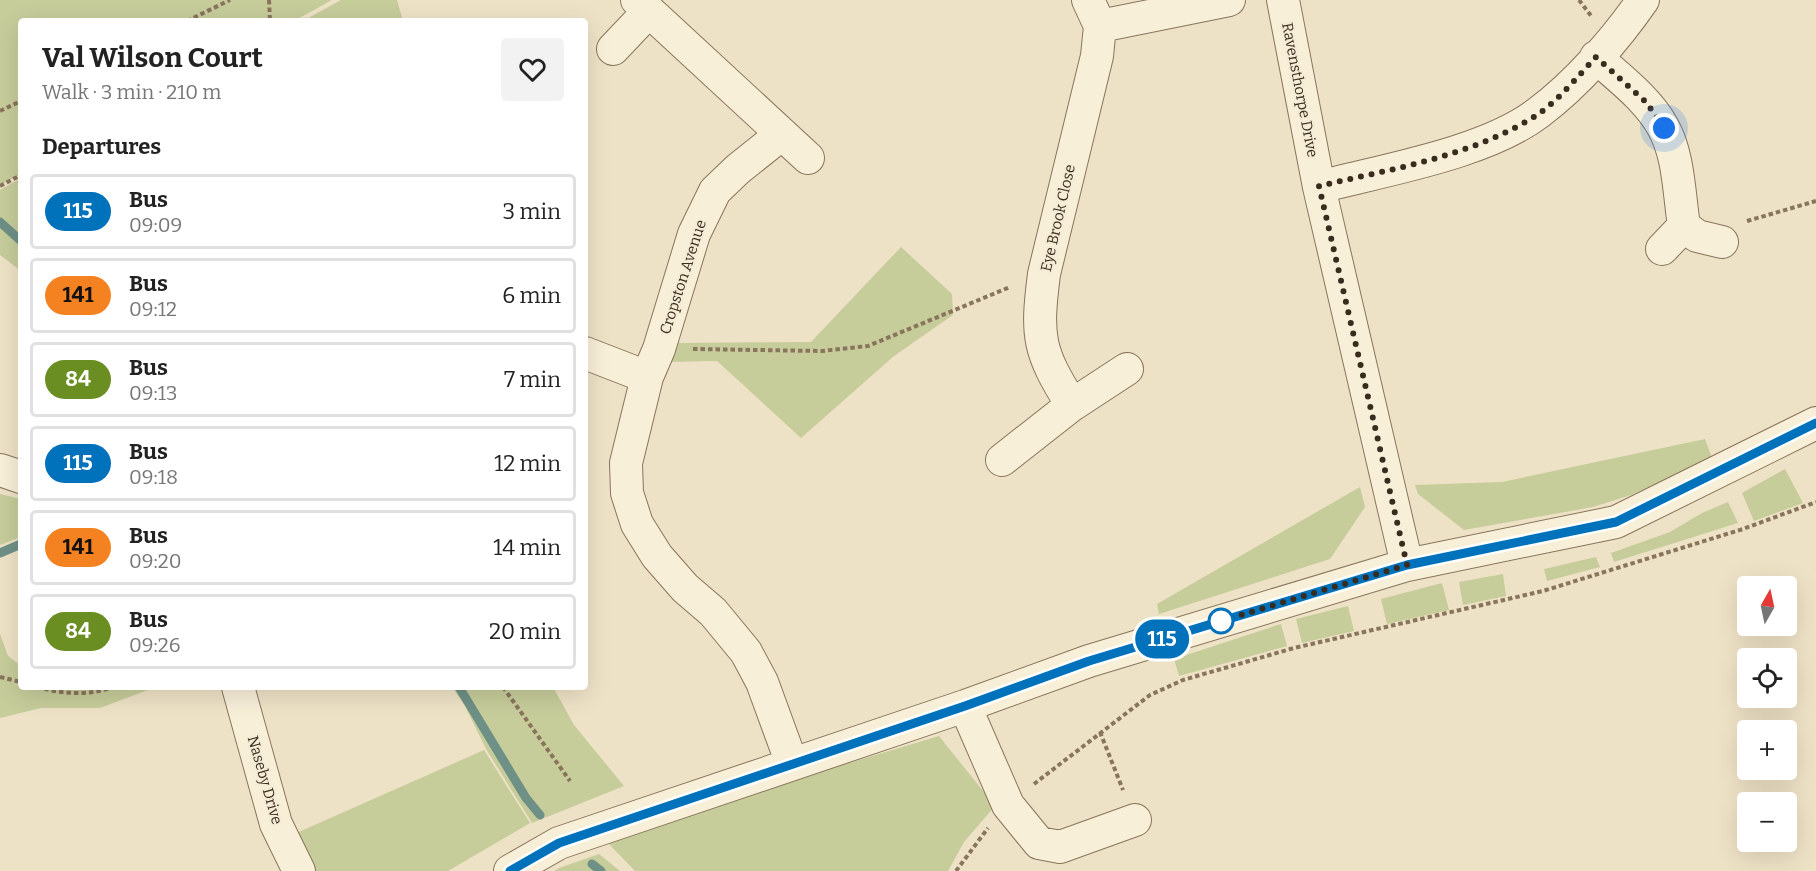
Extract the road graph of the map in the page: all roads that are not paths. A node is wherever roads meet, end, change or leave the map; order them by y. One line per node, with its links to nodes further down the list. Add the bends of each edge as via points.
1 (1229, 0): 5 (street, Eye Brook Close)
2 (1283, 0): 10 (street, Ravensthorpe Drive)
3 (1644, 0): 7 (street)
4 (643, 6): 6 (street); 8 (street)
5 (1094, 13): 15 (street, Eye Brook Close, via 1097,56 1044,274 1040,338 1048,368)
6 (614, 49)
7 (1596, 57): 10 (street, via 1538,114 1499,134 1460,151); 11 (street, via 1646,102 1664,128 1701,235)
8 (782, 134): 9 (street); 14 (street, Cropston Avenue, via 715,191 694,234)
9 (808, 158)
10 (1319, 186): 20 (street, Ravensthorpe Drive)
11 (1662, 249)
12 (588, 354): 14 (street)
13 (1127, 369): 15 (street)
14 (647, 377): 23 (street, Cropston Avenue, via 626,463 627,493 637,524 657,556 746,652 762,682)
15 (1071, 405): 17 (street)
16 (1816, 423): 20 (street, via 1616,522)
17 (1002, 460)
18 (0, 470): 19 (street)
19 (18, 476)
20 (1407, 565): 22 (street, via 1089,661)
21 (239, 690): 25 (street, Naseby Drive, via 276,824)
22 (965, 706): 23 (street); 24 (street, via 1008,804 1039,843 1060,847)
23 (792, 764): 26 (street, via 559,843)
24 (1136, 820)
25 (299, 871)
26 (510, 871)

